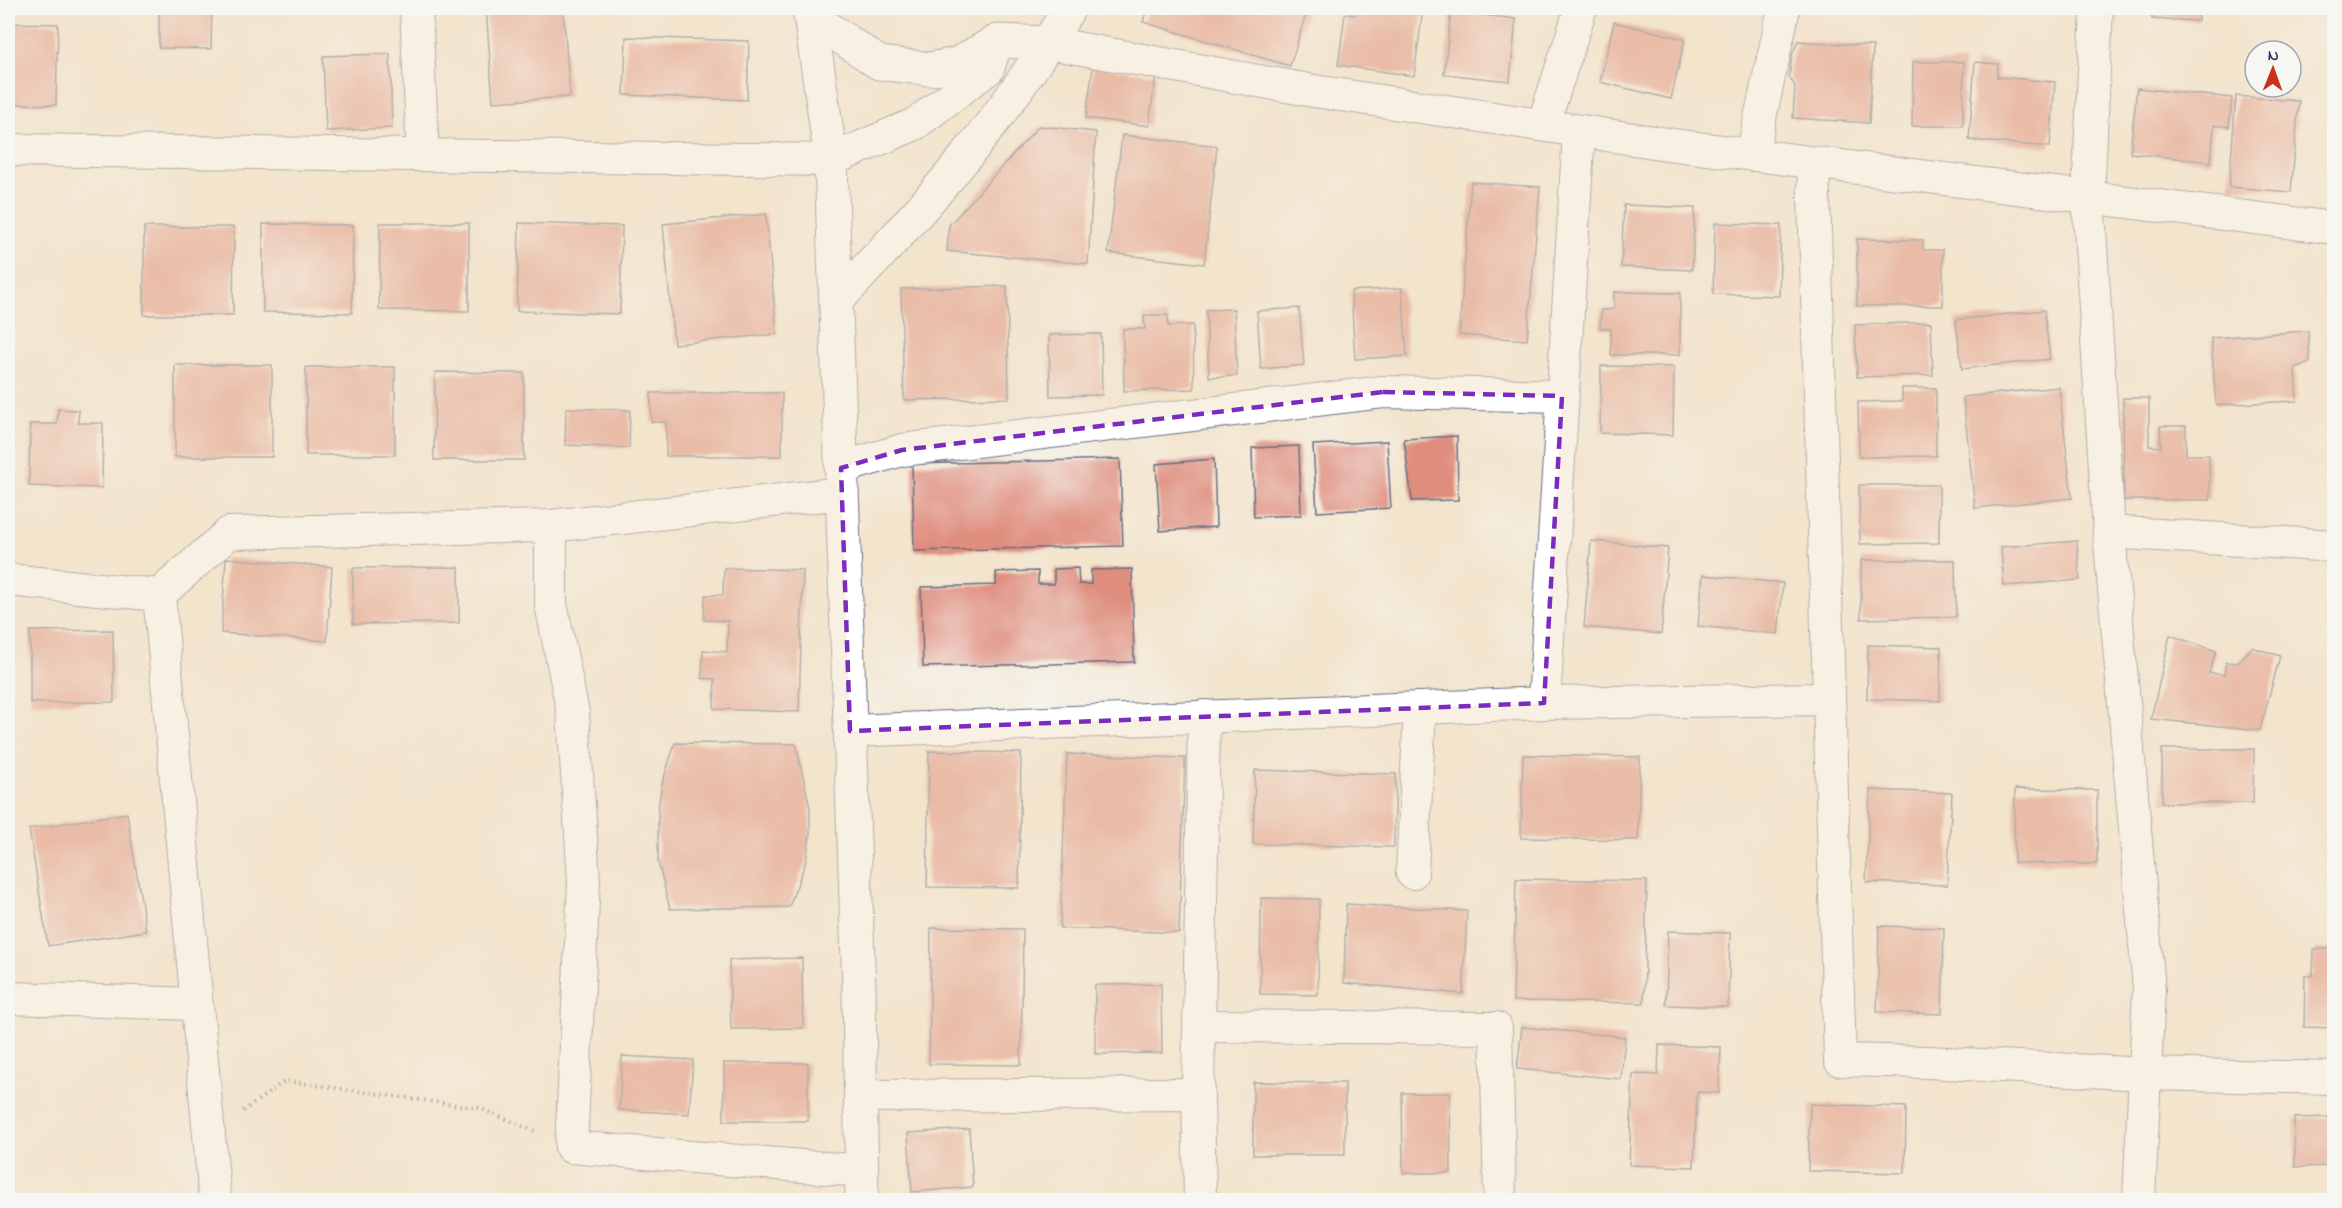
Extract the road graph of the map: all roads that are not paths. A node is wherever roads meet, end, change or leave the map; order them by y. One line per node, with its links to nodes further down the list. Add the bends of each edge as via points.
1 (416, 8): 12 (street)
2 (1069, 8): 8 (street)
3 (1581, 8): 9 (street)
4 (1784, 8): 13 (street)
5 (2097, 8): 16 (street)
6 (810, 12): 7 (street, via 879,63 930,69 957,64); 14 (street)
7 (997, 41): 8 (street); 14 (street, via 988,69 915,124)
8 (1049, 43): 9 (street, via 1314,91); 18 (street, via 990,129 909,225)
9 (1543, 125): 10 (street)
10 (1579, 131): 13 (street); 19 (street)
11 (8, 150): 12 (street)
12 (423, 155): 14 (street)
13 (1752, 155): 15 (street)
14 (831, 160): 18 (street)
15 (1813, 163): 16 (street); 26 (street)
16 (2088, 197): 17 (street); 22 (street)
17 (2334, 228)
18 (836, 301): 20 (street)
19 (1562, 396): 20 (street, via 1383,392 902,450); 27 (street)
20 (842, 480): 21 (street); 30 (street)
21 (551, 526): 25 (street, via 229,533); 39 (street, via 551,604 573,713 584,881 571,1146)
22 (2109, 532): 23 (street); 35 (street, via 2149,989)
23 (2334, 546)
24 (8, 580): 25 (street)
25 (159, 595): 33 (street)
26 (1829, 699): 27 (street); 35 (street, via 1840,1060)
27 (1544, 703): 28 (street)
28 (1420, 708): 29 (street); 31 (street)
29 (1204, 716): 30 (street); 34 (street)
30 (850, 730): 38 (street)
31 (1412, 873)
32 (8, 998): 33 (street)
33 (195, 1004): 40 (street)
34 (1199, 1026): 37 (street); 42 (street, via 1496,1028)
35 (2144, 1074): 36 (street); 43 (street)
36 (2334, 1077)
37 (1198, 1094): 38 (street); 41 (street)
38 (861, 1096): 39 (street)
39 (862, 1186)
40 (215, 1200)
41 (1200, 1200)
42 (1500, 1200)
43 (2139, 1200)

